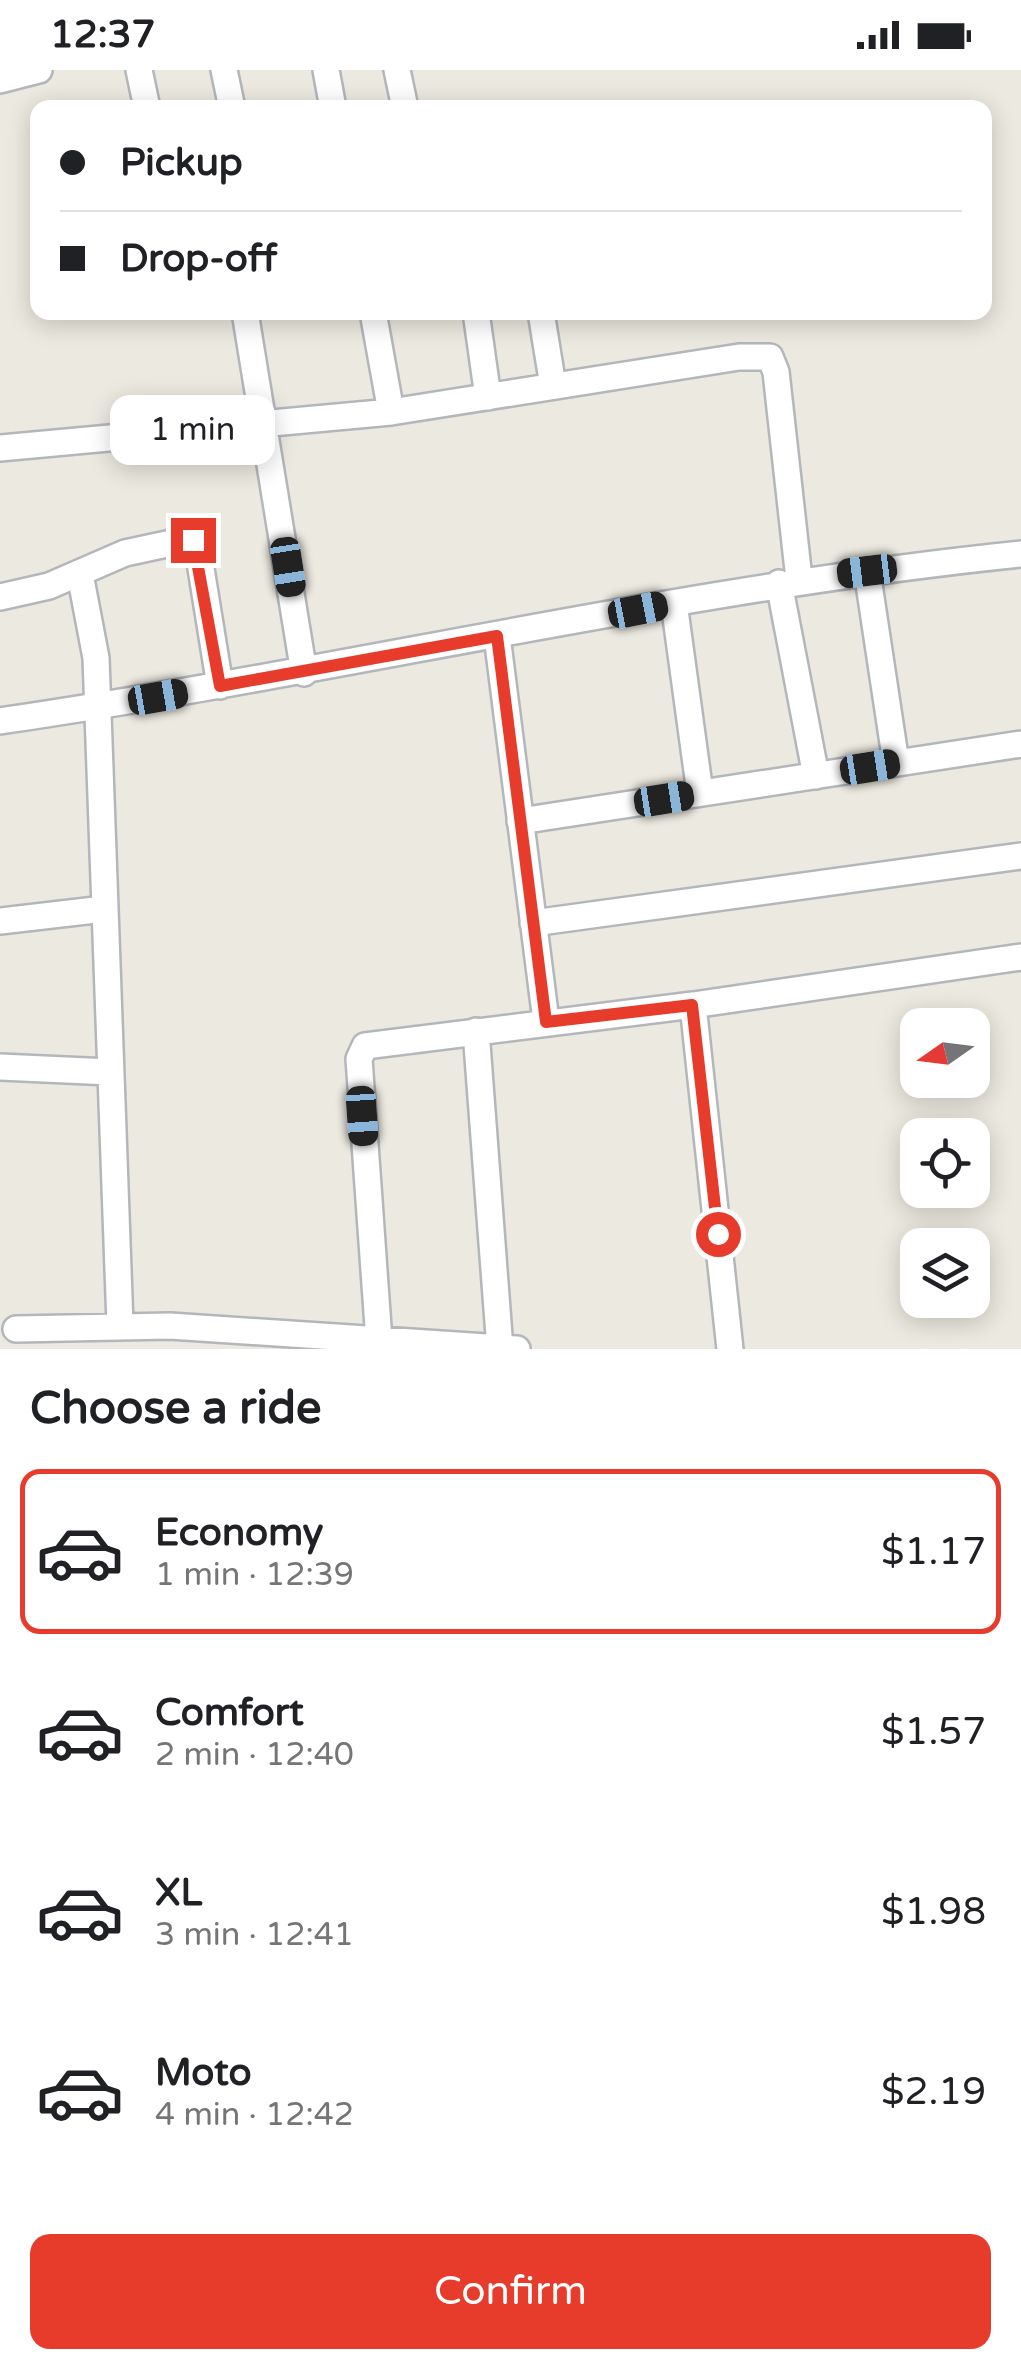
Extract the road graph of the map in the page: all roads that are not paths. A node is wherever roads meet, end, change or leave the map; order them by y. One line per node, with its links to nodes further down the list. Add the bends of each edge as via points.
1 (39, 70): 6 (street)
2 (140, 70): 7 (street)
3 (224, 70): 8 (street)
4 (326, 70): 9 (street)
5 (397, 70): 10 (street)
6 (0, 80)
7 (146, 100)
8 (230, 100)
9 (332, 100)
10 (403, 100)
11 (246, 320): 18 (street)
12 (374, 320): 17 (street)
13 (477, 320): 16 (street)
14 (543, 320): 15 (street)
15 (553, 386): 16 (street); 23 (street, via 770,357)
16 (488, 397): 17 (street)
17 (391, 412): 18 (street)
18 (266, 425): 19 (street); 27 (street)
19 (0, 448)
20 (1021, 554): 21 (street)
21 (867, 571): 23 (street); 32 (street)
22 (80, 574): 24 (street); 28 (street, via 125,552 193,540); 29 (street, via 96,658)
23 (789, 581): 25 (street); 33 (street)
24 (0, 596)
25 (674, 603): 26 (street); 34 (street)
26 (497, 636): 27 (street); 35 (street)
27 (304, 673): 28 (street)
28 (220, 686): 29 (street)
29 (96, 708): 30 (street); 37 (street)
30 (0, 721)
31 (1021, 744): 32 (street)
32 (896, 763): 33 (street)
33 (816, 776): 34 (street)
34 (700, 793): 35 (street)
35 (520, 821): 39 (street)
36 (1021, 856): 39 (street)
37 (104, 909): 38 (street); 45 (street)
38 (0, 921)
39 (533, 923): 42 (street)
40 (1021, 957): 41 (street)
41 (692, 1005): 42 (street); 52 (street)
42 (546, 1022): 43 (street)
43 (476, 1031): 48 (street, via 375,1044 360,1052); 50 (street)
44 (0, 1066): 45 (street)
45 (110, 1072): 46 (street)
46 (120, 1325): 47 (street); 49 (street)
47 (10, 1334)
48 (378, 1340): 49 (street); 50 (street)
49 (243, 1341)
50 (500, 1349): 51 (street)
51 (517, 1349)
52 (730, 1349)

